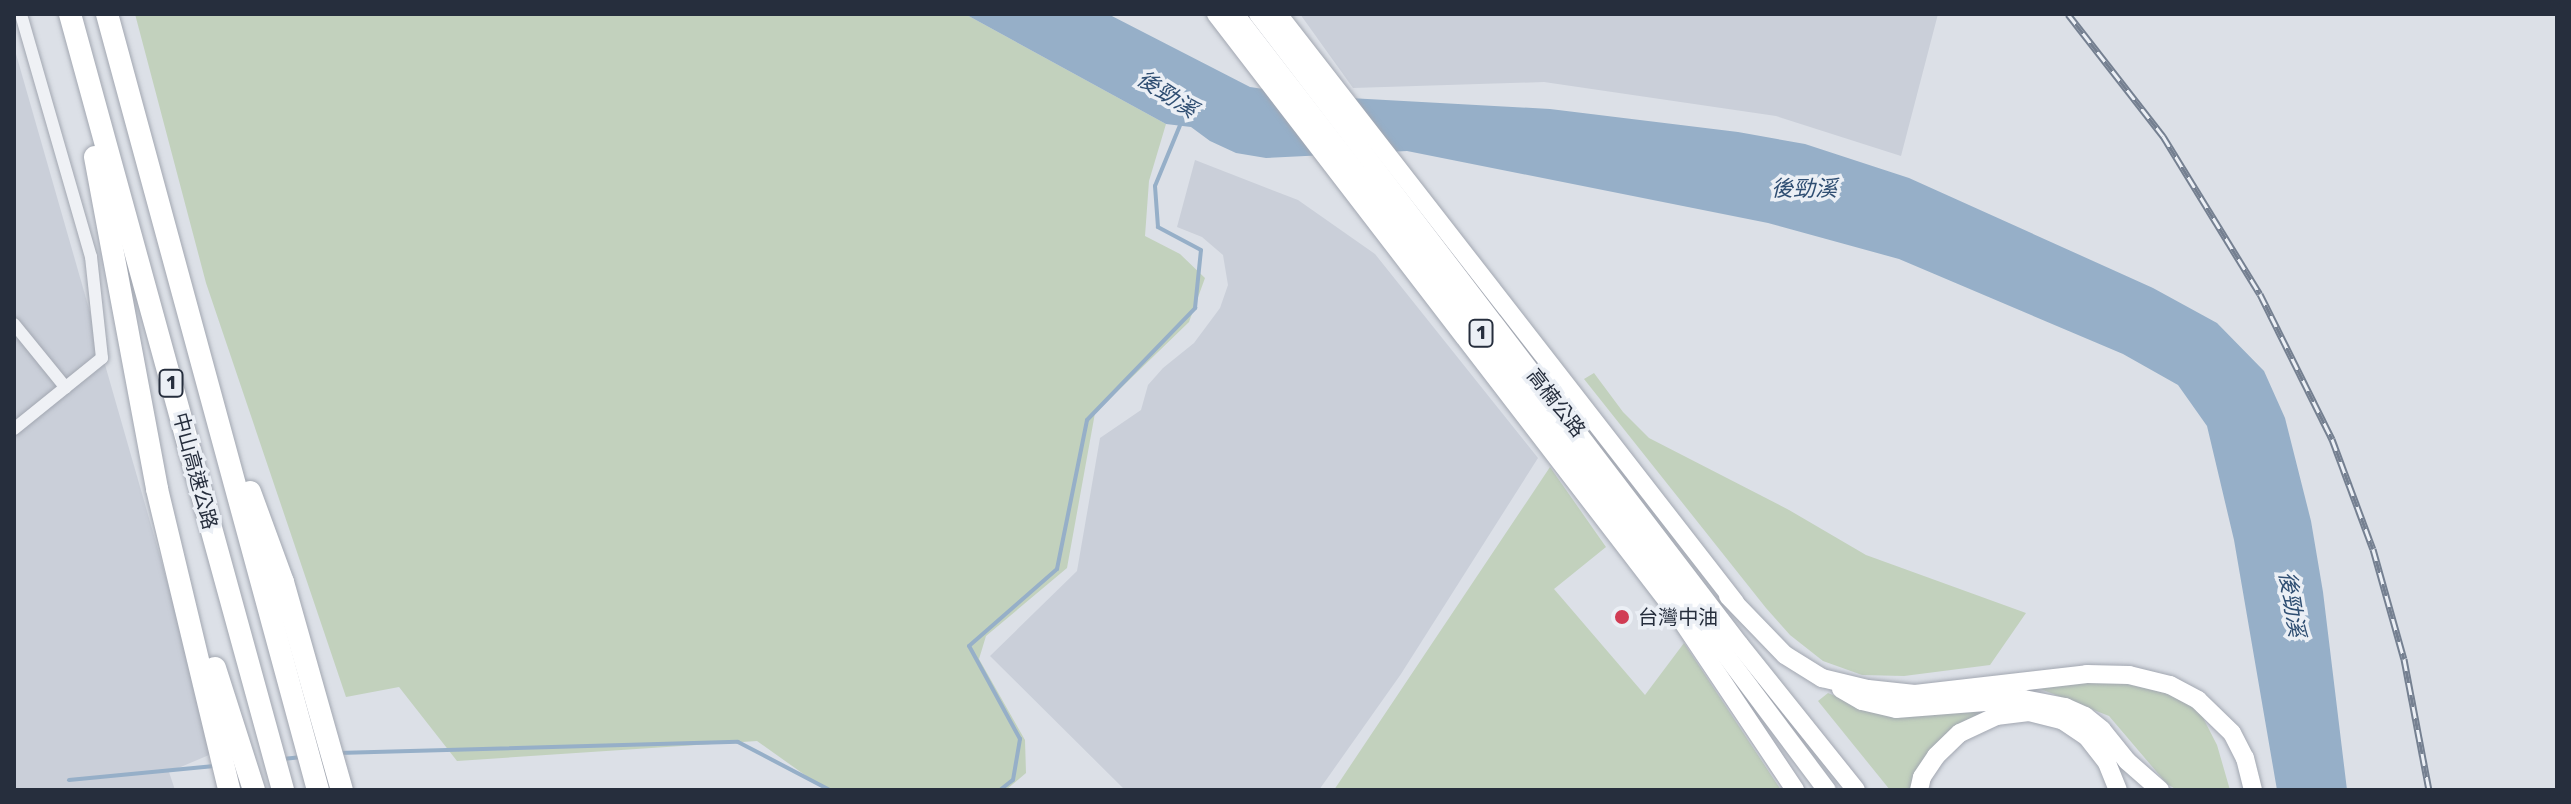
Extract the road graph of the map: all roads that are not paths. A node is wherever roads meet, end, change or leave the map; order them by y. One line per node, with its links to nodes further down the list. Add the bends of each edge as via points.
1 (21, 14): 11 (street, via 91,257 102,358)
2 (68, 14): 20 (highway, 中山高速公路 / 1); 21 (highway, via 157,489)
3 (107, 14): 10 (highway, 中山高速公路 / 1)
4 (1216, 14): 8 (main road, 高楠公路 / 1)
5 (1235, 14): 8 (main road, 高楠公路 / 1)
6 (1258, 14): 14 (main road, 高楠公路 / 1, via 1387,181)
7 (1278, 14): 13 (main road, 高楠公路 / 1)
8 (1277, 82): 14 (main road, 高楠公路 / 1, via 1364,183); 14 (main road, 高楠公路 / 1, via 1343,183)
9 (14, 324): 11 (street)
10 (196, 345): 22 (highway, 中山高速公路 / 1); 23 (highway, via 283,582)
11 (66, 388): 12 (street)
12 (14, 429)
13 (1663, 505): 15 (main road); 16 (main road, 高楠公路 / 1)
14 (1632, 528): 15 (main road); 17 (main road, 高楠公路 / 1); 17 (main road, via 1652,569); 18 (main road, 高楠公路 / 1)
15 (1690, 560): 16 (main road); 18 (main road)
16 (1735, 602): 19 (main road, via 1775,647)
17 (1682, 607): 24 (main road); 25 (main road, 高楠公路 / 1)
18 (1717, 616): 26 (main road, 高楠公路 / 1)
19 (1822, 678): 29 (main road, via 1862,701 1896,709 2037,700 2085,716); 30 (main road, via 1915,694 2087,674 2157,681 2198,700 2224,724 2245,758)
20 (278, 770)
21 (237, 773)
22 (318, 790)
23 (342, 790)
24 (1795, 790)
25 (1827, 790)
26 (1856, 790)
27 (1919, 790): 28 (main road, via 1936,756 1960,733 1996,716 2029,712 2062,720 2087,737 2107,763)
28 (2118, 790)
29 (2160, 790)
30 (2253, 790)

